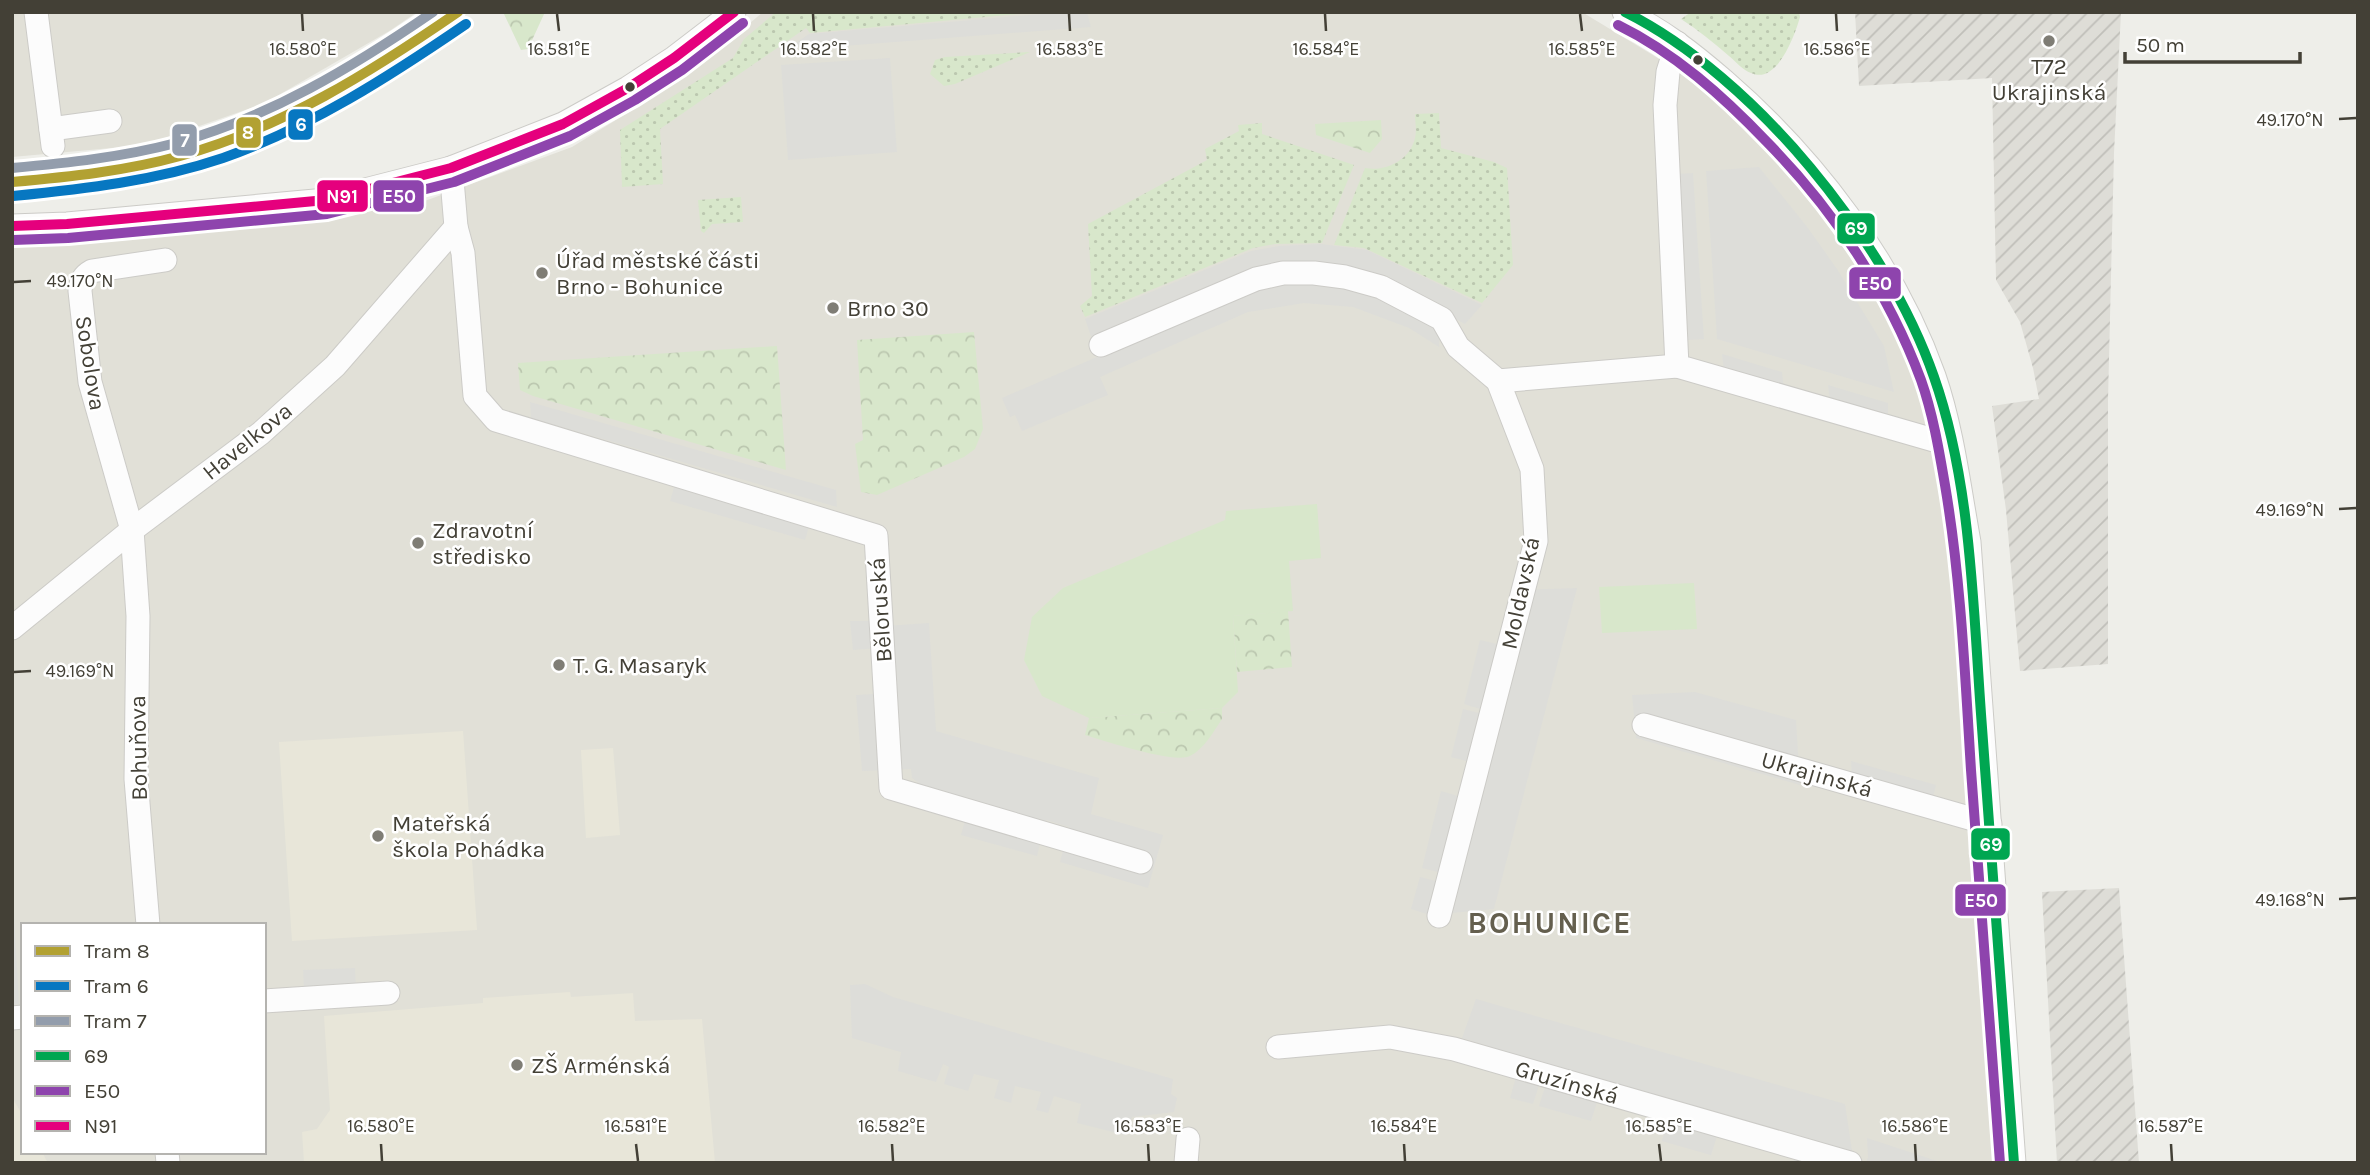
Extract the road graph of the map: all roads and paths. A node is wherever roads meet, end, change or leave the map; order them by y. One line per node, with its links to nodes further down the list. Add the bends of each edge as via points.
1 (36, 12): 5 (street, via 52,137)
2 (734, 12): 6 (street, via 628,88 554,128)
3 (1624, 12): 4 (street)
4 (1677, 43): 11 (street, via 1665,105); 13 (street, via 1759,112 1832,192 1894,285 1934,376)
5 (110, 121)
6 (451, 168): 7 (street, via 326,200); 8 (street, Běloruská)
7 (12, 226)
8 (456, 226): 14 (street, Havelkova, via 335,366 261,433); 18 (street, Běloruská, via 463,253 475,396 496,420 876,536 891,789)
9 (165, 260): 14 (street, Sobolova, via 92,271 81,282 90,382)
10 (1101, 345): 12 (street, Moldavská, via 1256,279 1314,273 1381,287 1442,319 1458,347)
11 (1677, 366): 12 (street); 13 (street)
12 (1498, 382): 19 (street, Moldavská, via 1532,469 1536,541)
13 (1951, 445): 17 (street, via 1969,542)
14 (132, 530): 15 (street, Havelkova); 20 (street, Bohuňova, via 138,616 136,779)
15 (12, 628)
16 (1644, 724): 17 (street, Ukrajinská)
17 (1990, 824): 27 (street)
18 (1141, 862)
19 (1438, 916)
20 (148, 923)
21 (388, 993): 22 (street)
22 (266, 1001)
23 (1278, 1047): 26 (street, Gruzínská, via 1390,1037 1454,1049)
24 (1188, 1139): 25 (street)
25 (1186, 1163)
26 (1850, 1163)
27 (2014, 1163)

